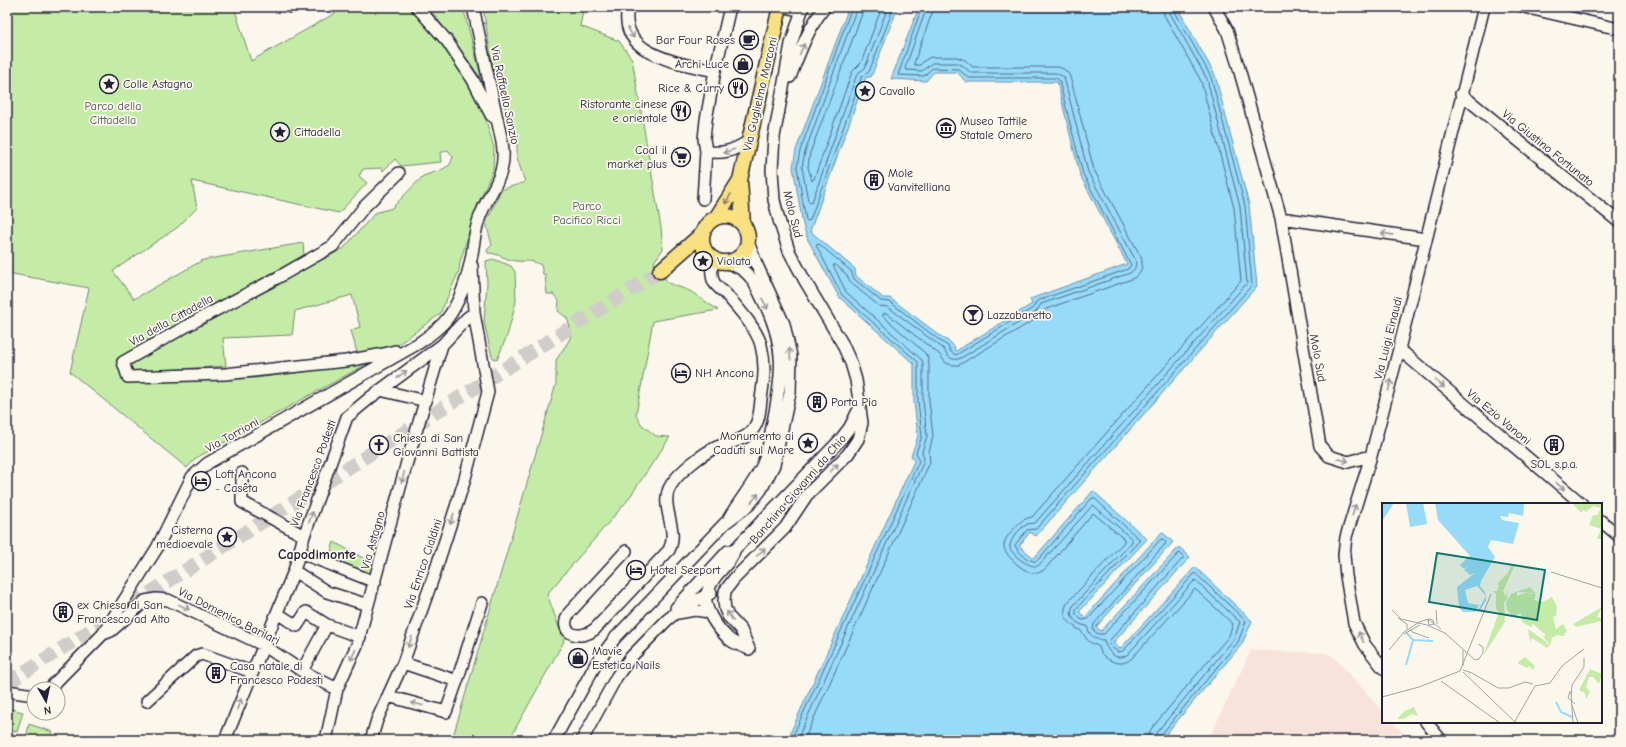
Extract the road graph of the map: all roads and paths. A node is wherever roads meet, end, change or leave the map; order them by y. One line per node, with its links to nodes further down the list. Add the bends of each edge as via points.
1 (417, 7): 16 (street, via 447,41 473,80 491,115)
2 (473, 7): 16 (street, Via Raffaello Sanzio)
3 (628, 7): 13 (street, one-way to 13, via 628,29 649,53)
4 (730, 7): 13 (street)
5 (780, 7): 17 (main road, Via Guglielmo Marconi)
6 (786, 7): 7 (street, Molo Sud)
7 (802, 7): 15 (street, Molo Sud, via 791,44)
8 (825, 7): 15 (street, Molo Sud, one-way to 8, via 802,48)
9 (1214, 7): 23 (street, Molo Sud, via 1227,30)
10 (1484, 7): 14 (street, Via Luigi Einaudi)
11 (1524, 7): 12 (street)
12 (1619, 29)
13 (715, 71): 18 (street, via 705,126)
14 (1461, 94): 24 (street, Via Giustino Fortunato); 27 (street, Via Luigi Einaudi)
15 (781, 98): 34 (street, Molo Sud, via 772,159 777,212 785,240 798,269)
16 (497, 119): 30 (street, Via Raffaello Sanzio, via 504,152 503,164 501,174 483,207 476,228)
17 (749, 141): 18 (street, one-way to 18, via 729,152); 20 (main road, Via Guglielmo Marconi)
18 (706, 150): 21 (street)
19 (399, 173): 35 (street, Via della Cittadella, via 364,207 333,246 123,362 128,377 225,374 346,361 384,354)
20 (740, 180): 22 (main road, Via Guglielmo Marconi, one-way to 22); 25 (main road, Via Guglielmo Marconi)
21 (703, 200)
22 (716, 218): 25 (main road, via 731,217); 26 (main road, Via Guglielmo Marconi, via 706,225)
23 (1281, 218): 27 (street, one-way to 23); 41 (street, Molo Sud, one-way to 41, via 1320,446 1329,456 1348,462)
24 (1619, 222)
25 (743, 225): 28 (main road, Via Guglielmo Marconi, via 747,231)
26 (702, 234): 29 (main road, via 701,243); 29 (main road, Via Guglielmo Marconi, via 660,271 692,252)
27 (1426, 239): 37 (street, Via Luigi Einaudi)
28 (748, 242): 31 (main road, via 737,260); 45 (street, Via Guglielmo Marconi, one-way to 28, via 749,505 766,483 776,459 790,393 791,356 784,324)
29 (707, 255): 31 (main road, via 719,262); 49 (street, via 713,280 746,318 761,344 765,374 758,420 750,433 696,459 673,482 667,494 673,533 669,550 595,629 583,636 572,634 566,623 569,613)
30 (472, 256): 32 (street, Via Torrioni); 33 (street)
31 (727, 263): 45 (street, one-way to 45, via 750,276 773,323 781,362 777,404 764,461)
32 (461, 294): 33 (street); 35 (street, Via Torrioni, via 447,319)
33 (474, 313): 36 (street, Via Francesco Podesti); 64 (street, Via Enrico Cialdini, one-way to 64, via 488,392 464,482)
34 (831, 325): 40 (street, Banchina Giovanni da Chio, via 851,363)
35 (419, 343): 61 (street, Via Torrioni, via 208,463 192,476 157,548)
36 (442, 345): 38 (street, Via Francesco Podesti, one-way to 36); 39 (street, Via Astagno)
37 (1399, 350): 41 (street, Via Luigi Einaudi, one-way to 37); 43 (street, Via Ezio Vanoni, one-way to 43)
38 (380, 390): 39 (street); 46 (street, Via Francesco Podesti, one-way to 38, via 347,417)
39 (426, 401): 53 (street, Via Astagno, one-way to 53)
40 (861, 406): 48 (street, Banchina Giovanni da Chio, via 840,440); 52 (street, Banchina Giovanni da Chio, one-way to 40, via 785,528 806,495 848,454 860,434)
41 (1371, 456): 65 (street, Via Luigi Einaudi, one-way to 41, via 1365,646 1354,623 1344,555 1346,537)
42 (242, 473): 46 (street, via 242,502)
43 (1581, 503)
44 (1602, 521): 47 (street)
45 (725, 523): 79 (street, via 615,638 597,662)
46 (304, 536): 50 (street, Via Francesco Podesti)
47 (1619, 536)
48 (735, 548): 54 (street, Banchina Giovanni da Chio, via 734,555 715,578); 59 (street, Banchina Giovanni da Chio, via 729,550 695,586)
49 (626, 551)
50 (301, 552): 51 (street, Via Francesco Podesti); 53 (street)
51 (294, 571): 56 (street, via 327,592); 58 (street, Via Francesco Podesti)
52 (734, 580): 54 (street, Banchina Giovanni da Chio); 57 (street, Banchina Giovanni da Chio, one-way to 52, via 730,640 749,649 741,630 728,616 724,601 725,591)
53 (375, 582): 56 (street, Via Astagno)
54 (706, 594): 57 (street, Banchina Giovanni da Chio); 59 (street, Banchina Giovanni da Chio)
55 (482, 603): 69 (street)
56 (368, 605): 62 (street, Via Astagno)
57 (709, 612): 59 (street, via 695,610)
58 (277, 613): 60 (street, Via Domenico Barilari, via 297,626 306,612); 63 (street, Via Francesco Podesti)
59 (671, 617): 80 (street, Banchina Giovanni da Chio, via 620,671)
60 (327, 625): 62 (street, Via Domenico Barilari); 66 (street)
61 (103, 634): 63 (street, Via Domenico Barilari, one-way to 63, via 111,631 145,601 156,599 168,600); 68 (street, Via Torrioni)
62 (360, 636): 70 (street, Via Astagno, one-way to 70)
63 (263, 645): 66 (street, Via Domenico Barilari); 67 (street, Via Francesco Podesti)
64 (403, 663): 69 (street); 73 (street, Via Enrico Cialdini)
65 (1382, 667)
66 (302, 671): 70 (street, Via Domenico Barilari)
67 (252, 672): 74 (street, via 202,654 196,656); 76 (street, Via Francesco Podesti, one-way to 67)
68 (58, 681)
69 (457, 681): 73 (street, one-way to 73, via 446,712)
70 (337, 689): 77 (street, Via Astagno)
71 (7, 691): 72 (street)
72 (26, 694)
73 (388, 696): 78 (street, Via Enrico Cialdini)
74 (147, 701)
75 (1427, 723): 81 (street)
76 (225, 740)
77 (326, 740)
78 (371, 740)
79 (554, 740)
80 (582, 740)
81 (1441, 740)

